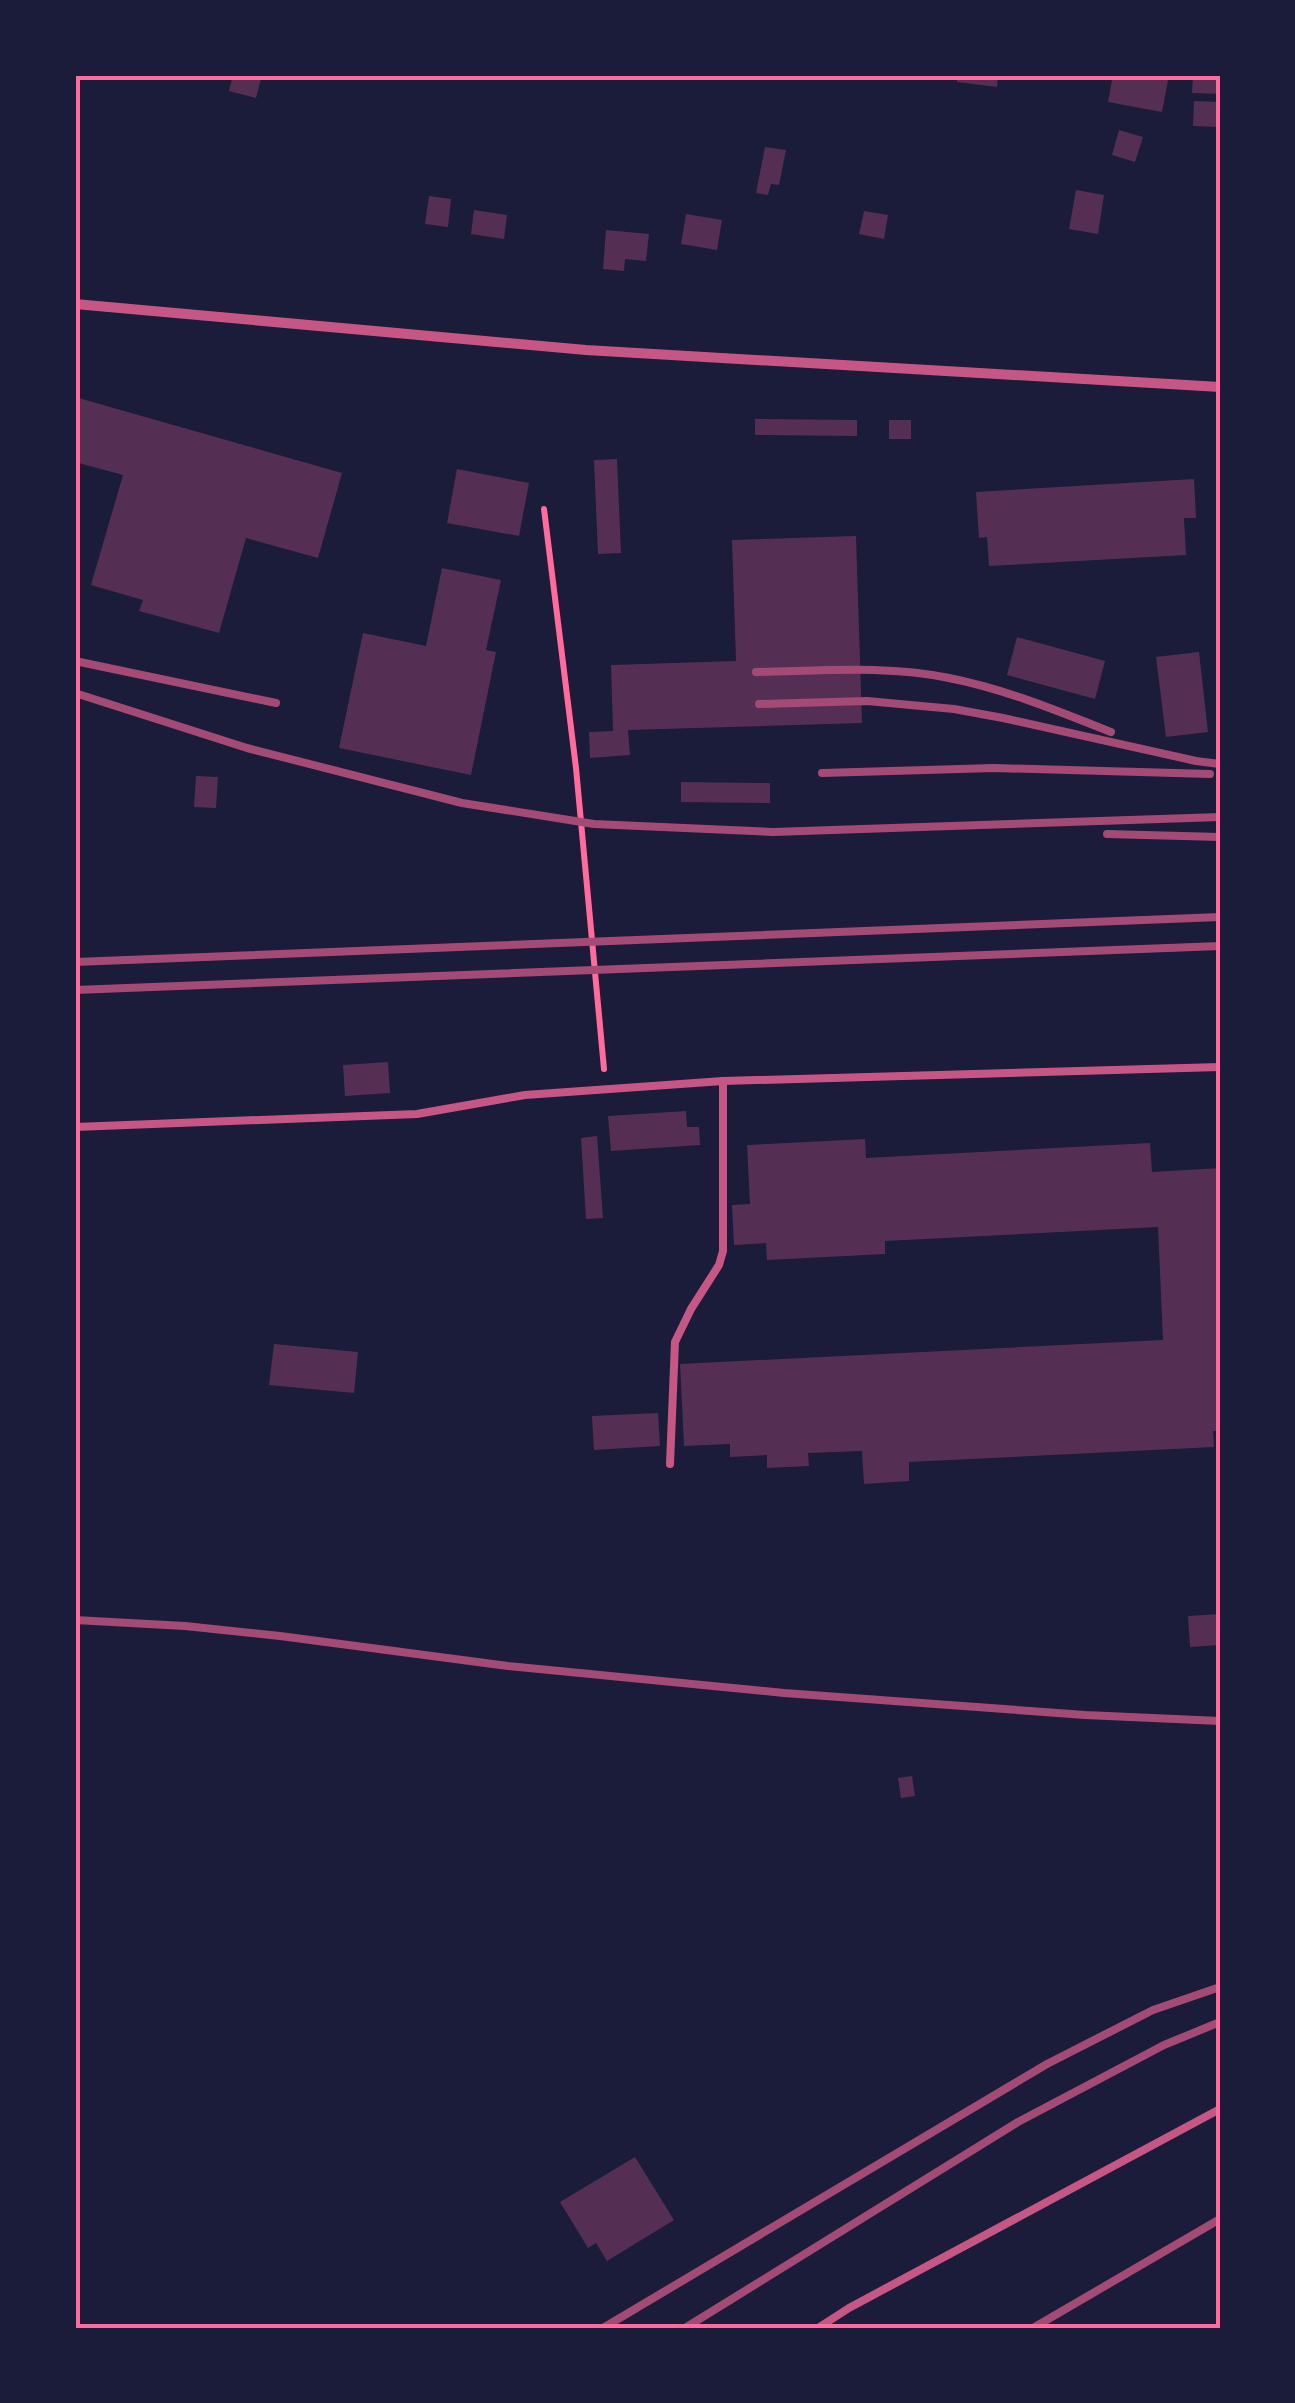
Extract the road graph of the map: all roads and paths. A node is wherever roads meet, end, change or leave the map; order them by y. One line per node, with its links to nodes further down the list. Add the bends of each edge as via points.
1 (75, 304): 2 (street, via 586,350)
2 (1220, 387)
3 (544, 509): 4 (path)
4 (601, 1043)
5 (1220, 1066): 6 (lane)
6 (722, 1082): 7 (lane, via 524,1095 417,1114); 8 (lane, via 723,1251 676,1342)
7 (75, 1127)
8 (670, 1464)
9 (1220, 2109): 10 (lane)
10 (818, 2328)

